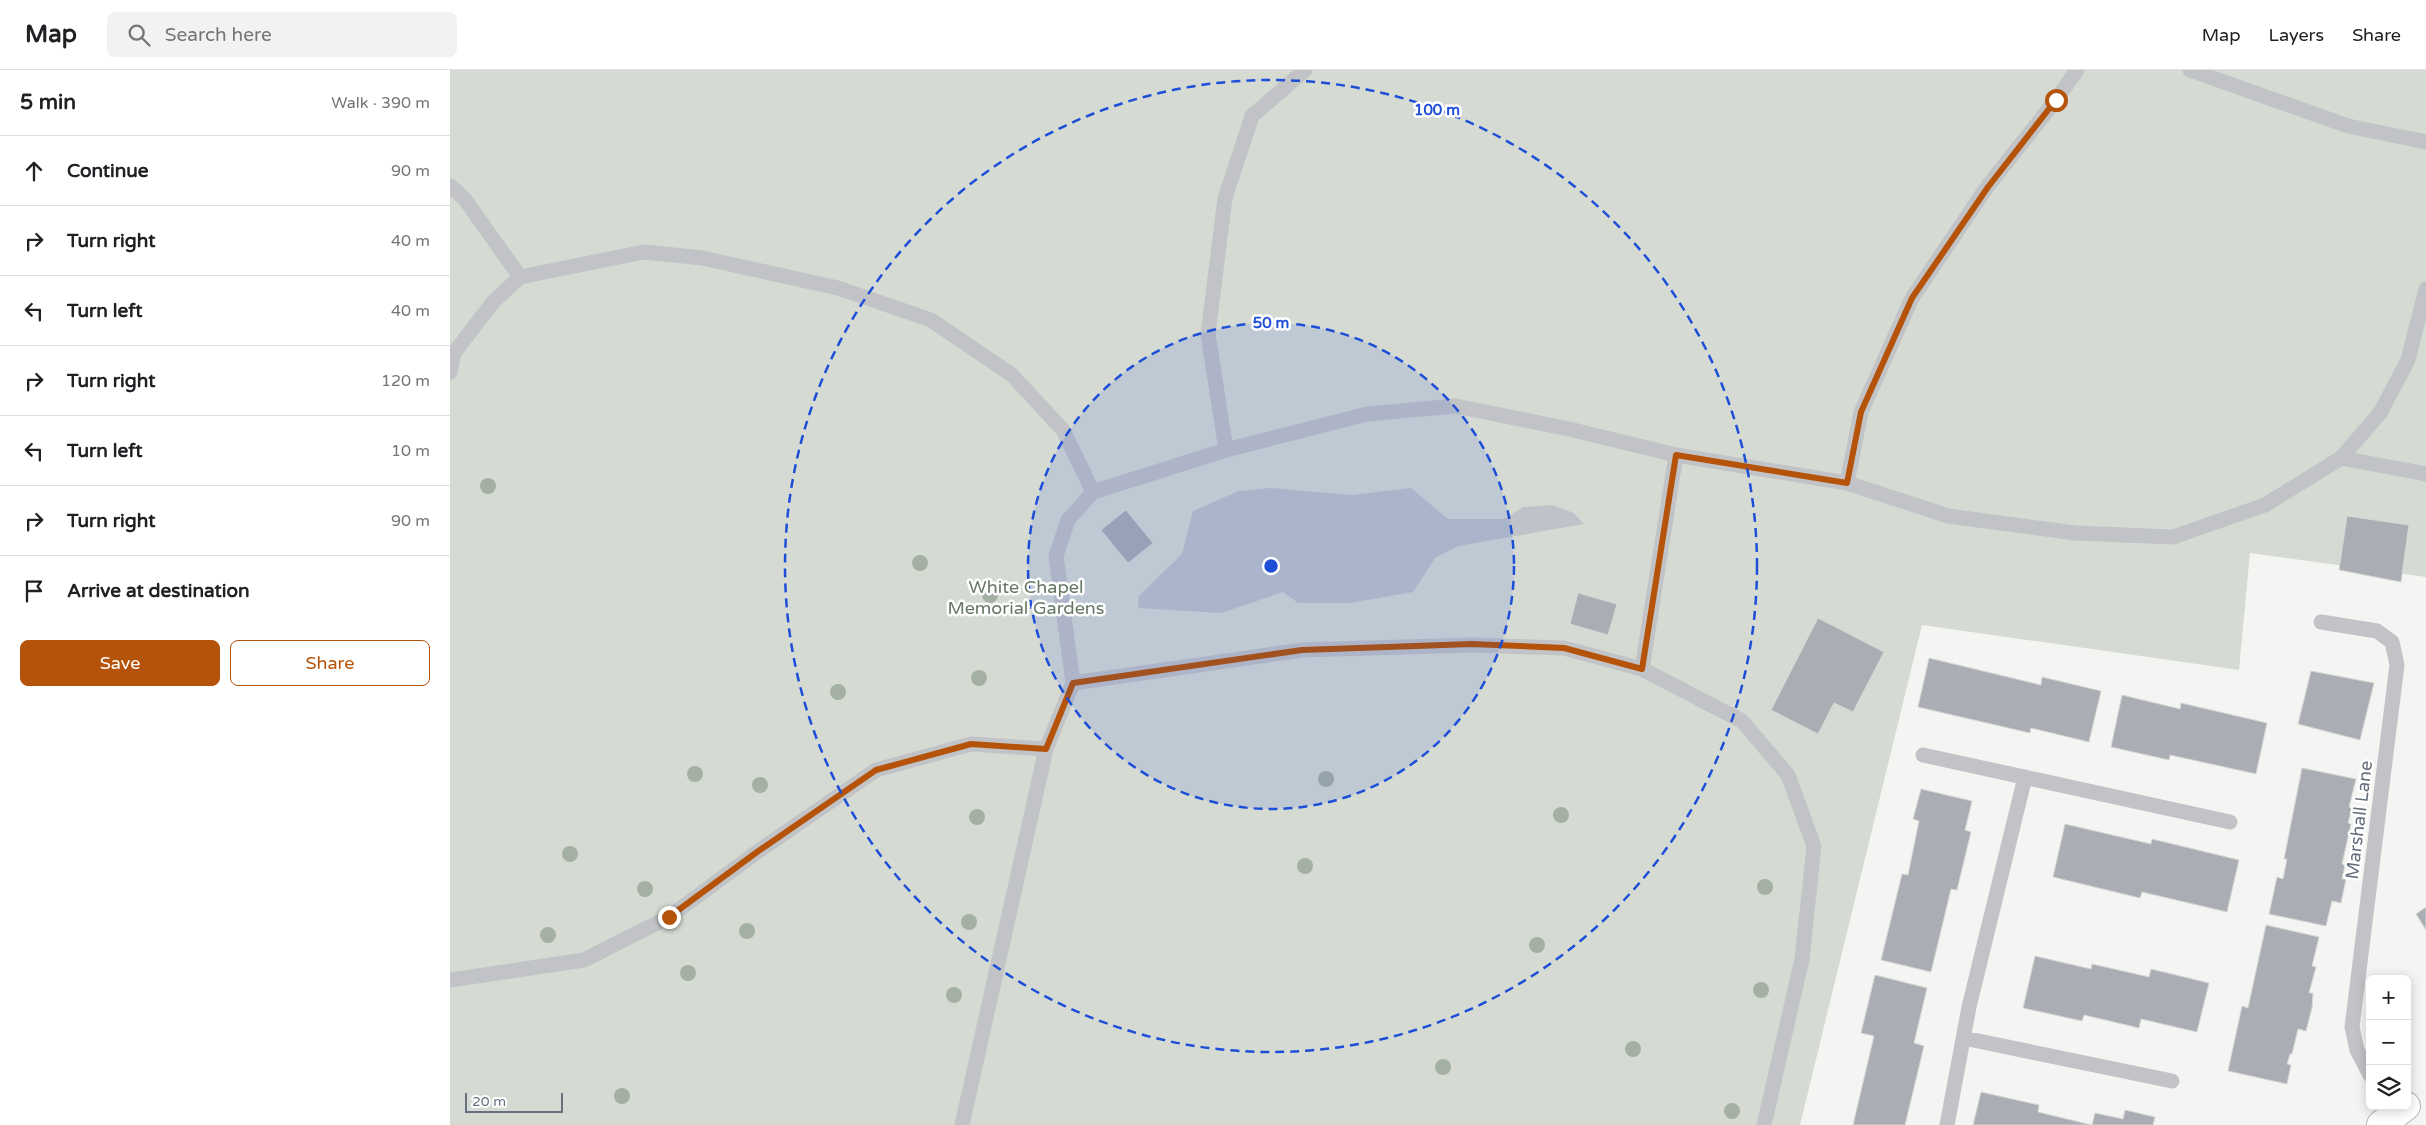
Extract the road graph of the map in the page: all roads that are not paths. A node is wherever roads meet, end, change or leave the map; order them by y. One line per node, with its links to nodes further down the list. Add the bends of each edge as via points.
1 (1305, 70): 9 (lane, via 1252,116 1224,198 1208,334)
2 (2077, 70): 13 (lane, via 1988,187 1912,298 1861,412)
3 (2190, 70): 4 (lane, via 2348,126)
4 (2426, 142)
5 (450, 186): 6 (lane, via 464,198)
6 (520, 277): 8 (lane, via 493,302 454,353); 14 (lane, via 644,252 702,258 838,288 931,320 1012,375 1063,430)
7 (2426, 289): 11 (lane, via 2408,360 2380,413)
8 (450, 372)
9 (1226, 450): 10 (lane, via 1367,414 1456,406); 14 (lane)
10 (1676, 455): 13 (lane); 16 (lane)
11 (2341, 458): 12 (lane); 13 (lane, via 2265,505 2173,537 2075,533 1948,516)
12 (2426, 474)
13 (1847, 483)
14 (1093, 492): 17 (lane, via 1068,520 1056,556)
15 (2321, 622): 24 (lane, Marshall Lane, via 2376,631 2392,642 2397,665 2352,1026)
16 (1642, 669): 17 (lane, via 1564,648 1472,644 1302,650); 29 (lane, via 1742,721 1788,774 1814,846 1802,959)
17 (1073, 683): 18 (lane)
18 (1046, 749): 22 (lane, via 971,744 876,770 669,917 584,960); 28 (lane)
19 (1923, 755): 20 (lane)
20 (2026, 777): 21 (lane); 23 (lane)
21 (2230, 822)
22 (450, 980)
23 (1964, 1038): 25 (lane); 30 (lane)
24 (2366, 1067)
25 (2172, 1081)
26 (2426, 1092): 27 (main road)
27 (2397, 1111)
28 (962, 1125)
29 (1764, 1125)
30 (1947, 1125)

